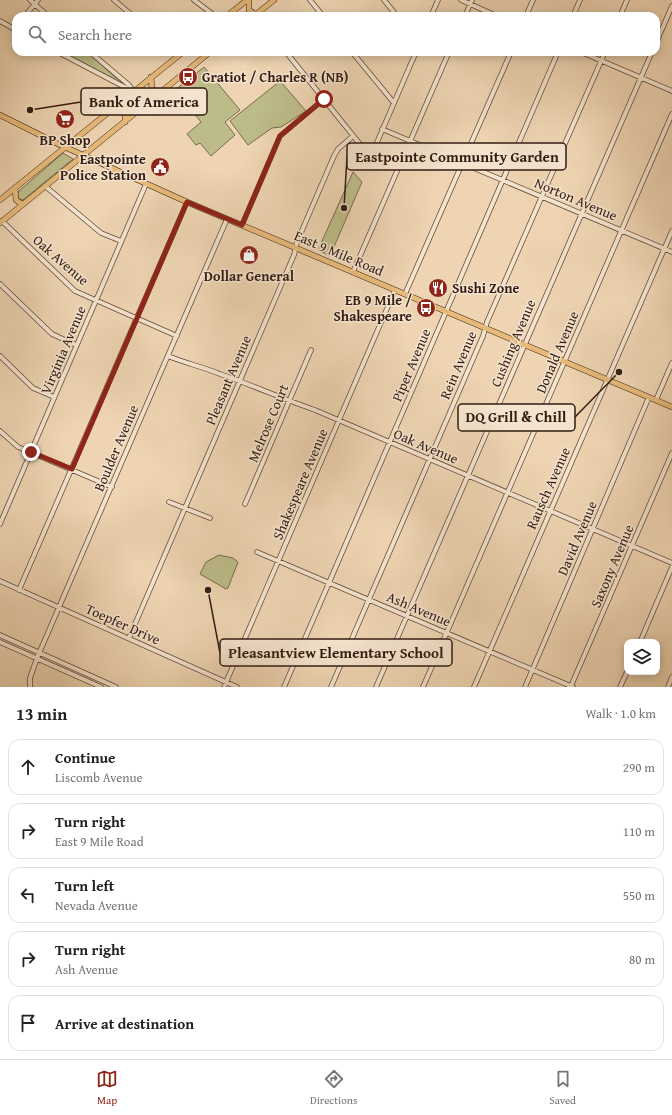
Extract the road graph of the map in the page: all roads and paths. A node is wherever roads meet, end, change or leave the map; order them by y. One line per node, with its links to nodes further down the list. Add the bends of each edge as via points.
1 (30, 0): 15 (street)
2 (38, 0): 15 (street)
3 (114, 0): 19 (street)
4 (194, 0): 20 (street)
5 (248, 0): 21 (main road); 22 (main road)
6 (274, 0): 23 (main road)
7 (310, 0): 24 (street)
8 (384, 0): 25 (street)
9 (438, 0): 26 (street)
10 (461, 0): 14 (street)
11 (534, 0): 29 (street)
12 (580, 0): 30 (street)
13 (627, 0): 31 (street)
14 (471, 2): 27 (street); 28 (street)
15 (35, 4): 17 (street); 18 (street)
16 (672, 6): 34 (street)
17 (28, 12)
18 (44, 12)
19 (128, 12)
20 (210, 12)
21 (232, 12)
22 (251, 12)
23 (260, 12)
24 (320, 12)
25 (394, 12)
26 (433, 12)
27 (467, 12)
28 (490, 12)
29 (528, 12)
30 (575, 12)
31 (622, 12)
32 (0, 21): 33 (street)
33 (12, 28)
34 (660, 34)
35 (66, 56): 52 (street)
36 (95, 56): 52 (street)
37 (174, 56): 49 (main road)
38 (205, 56): 53 (main road)
39 (289, 56): 54 (street)
40 (355, 56): 55 (street)
41 (414, 56): 55 (street)
42 (447, 56): 62 (street)
43 (509, 56): 65 (street)
44 (556, 56): 66 (street, Piper Avenue)
45 (590, 56): 48 (street)
46 (602, 56): 48 (street, Rein Avenue)
47 (650, 56): 50 (street, Cushing Avenue)
48 (601, 60): 50 (street); 70 (street, Rein Avenue)
49 (151, 77): 52 (main road); 53 (main road, via 152,89)
50 (641, 78): 51 (street); 74 (street, Cushing Avenue)
51 (672, 91)
52 (134, 92): 56 (main road)
53 (159, 94): 59 (main road)
54 (324, 99): 61 (street); 77 (street, via 280,136)
55 (394, 103): 60 (street)
56 (119, 104): 59 (main road, via 126,110); 63 (main road)
57 (672, 114): 78 (street, Donald Avenue)
58 (0, 115): 63 (main road, East 9 Mile Road)
59 (125, 122): 64 (main road)
60 (382, 129): 61 (street, via 372,151 369,152); 62 (street, Norton Avenue)
61 (353, 136): 81 (street, Pleasant Avenue, via 336,152)
62 (411, 140): 65 (street, Norton Avenue); 84 (street)
63 (66, 147): 64 (main road, East 9 Mile Road); 69 (main road)
64 (83, 155): 67 (main road, East 9 Mile Road); 68 (main road)
65 (462, 163): 66 (street, Norton Avenue); 87 (street)
66 (502, 180): 70 (street, Norton Avenue); 89 (street, Piper Avenue)
67 (146, 184): 72 (main road, East 9 Mile Road); 80 (street, Virginia Avenue)
68 (46, 186): 73 (main road); 80 (street, via 101,233)
69 (15, 188): 71 (main road); 73 (main road, via 16,200)
70 (542, 197): 74 (street, Norton Avenue); 91 (street, Rein Avenue)
71 (0, 200)
72 (187, 202): 75 (main road, East 9 Mile Road); 90 (street)
73 (22, 204): 76 (main road)
74 (582, 213): 78 (street, Norton Avenue); 93 (street, Cushing Avenue)
75 (227, 219): 77 (main road, East 9 Mile Road); 92 (street, Boulder Avenue)
76 (1, 222): 88 (street, Oak Avenue, via 75,291)
77 (242, 225): 81 (main road, East 9 Mile Road)
78 (621, 231): 82 (street, Norton Avenue); 98 (street, Donald Avenue)
79 (672, 231): 82 (street, Rausch Avenue)
80 (121, 241): 88 (street, Virginia Avenue)
81 (295, 248): 84 (main road, East 9 Mile Road); 101 (street, Pleasant Avenue)
82 (664, 249): 83 (street, Norton Avenue); 100 (street, Rausch Avenue)
83 (672, 252)
84 (353, 272): 86 (main road, East 9 Mile Road)
85 (0, 284): 94 (street, via 52,334)
86 (395, 290): 87 (main road, East 9 Mile Road); 107 (street, Shakespeare Avenue)
87 (405, 294): 89 (main road, East 9 Mile Road)
88 (96, 300): 90 (street, Oak Avenue); 94 (street, Virginia Avenue)
89 (446, 311): 91 (main road, East 9 Mile Road); 109 (street, Piper Avenue)
90 (136, 318): 92 (street, Oak Avenue); 113 (street)
91 (485, 328): 93 (main road, East 9 Mile Road); 112 (street, Rein Avenue)
92 (177, 336): 97 (street, Boulder Avenue)
93 (525, 344): 98 (main road, East 9 Mile Road); 114 (street, Cushing Avenue)
94 (76, 345): 103 (street, Virginia Avenue)
95 (311, 350): 105 (street, Melrose Court)
96 (0, 356): 103 (street, via 34,388)
97 (168, 356): 101 (street, Oak Avenue); 115 (street, Boulder Avenue)
98 (564, 362): 100 (main road, East 9 Mile Road); 116 (street, Donald Avenue)
99 (672, 363): 104 (street)
100 (607, 380): 102 (main road, East 9 Mile Road); 120 (street, Rausch Avenue)
101 (240, 382): 105 (street, Oak Avenue); 119 (street, Pleasant Avenue)
102 (649, 397): 104 (main road, East 9 Mile Road); 123 (street, David Avenue)
103 (54, 398): 110 (street, Virginia Avenue)
104 (656, 400): 106 (main road, East 9 Mile Road)
105 (289, 401): 107 (street, Oak Avenue); 118 (street, Melrose Court)
106 (672, 407)
107 (339, 420): 109 (street, Oak Avenue); 126 (street, Shakespeare Avenue)
108 (0, 432): 110 (street, via 18,447)
109 (390, 442): 112 (street, Oak Avenue); 130 (street, Piper Avenue)
110 (31, 452): 113 (street); 122 (street, Virginia Avenue)
111 (672, 453): 124 (street, Saxony Avenue)
112 (429, 459): 114 (street, Oak Avenue); 132 (street, Rein Avenue)
113 (72, 469): 115 (street); 131 (street)
114 (468, 476): 116 (street, Oak Avenue); 134 (street, Cushing Avenue)
115 (112, 487): 133 (street, Boulder Avenue)
116 (507, 492): 120 (street, Oak Avenue); 135 (street, Donald Avenue)
117 (169, 502): 119 (street)
118 (245, 504)
119 (185, 508): 121 (street); 137 (street, Pleasant Avenue)
120 (550, 510): 123 (street, Oak Avenue); 140 (street, Rausch Avenue)
121 (210, 518)
122 (0, 524)
123 (593, 528): 124 (street, Oak Avenue); 143 (street, David Avenue)
124 (632, 546): 127 (street, Oak Avenue); 157 (street, Saxony Avenue)
125 (257, 552): 126 (street, Ash Avenue)
126 (278, 561): 130 (street, Ash Avenue); 146 (street, Shakespeare Avenue)
127 (672, 563)
128 (672, 566): 138 (street)
129 (0, 581): 131 (street, Toepfer Drive)
130 (329, 583): 132 (street, Ash Avenue); 151 (street, Piper Avenue)
131 (19, 590): 133 (street, Toepfer Drive)
132 (369, 600): 134 (street, Ash Avenue); 152 (street, Rein Avenue)
133 (59, 608): 137 (street, Toepfer Drive); 141 (street, Boulder Avenue)
134 (407, 616): 135 (street, Ash Avenue); 153 (street, Cushing Avenue)
135 (447, 633): 140 (street, Ash Avenue); 154 (street, Donald Avenue)
136 (0, 635): 141 (street)
137 (129, 638): 146 (street, Toepfer Drive)
138 (641, 639)
139 (0, 642): 142 (street)
140 (489, 651): 143 (street, Ash Avenue); 155 (street, Rausch Avenue)
141 (39, 652): 142 (street, Boulder Avenue); 149 (street)
142 (37, 658): 147 (street, Boulder Avenue, via 30,678); 148 (street)
143 (532, 670): 156 (street, David Avenue); 157 (street, Ash Avenue)
144 (626, 675): 158 (street)
145 (672, 677): 159 (street)
146 (225, 685): 150 (street, Toepfer Drive)
147 (30, 687)
148 (100, 687)
149 (116, 687)
150 (237, 687)
151 (284, 687)
152 (331, 687)
153 (376, 687)
154 (423, 687)
155 (474, 687)
156 (525, 687)
157 (572, 687)
158 (620, 687)
159 (668, 687)

